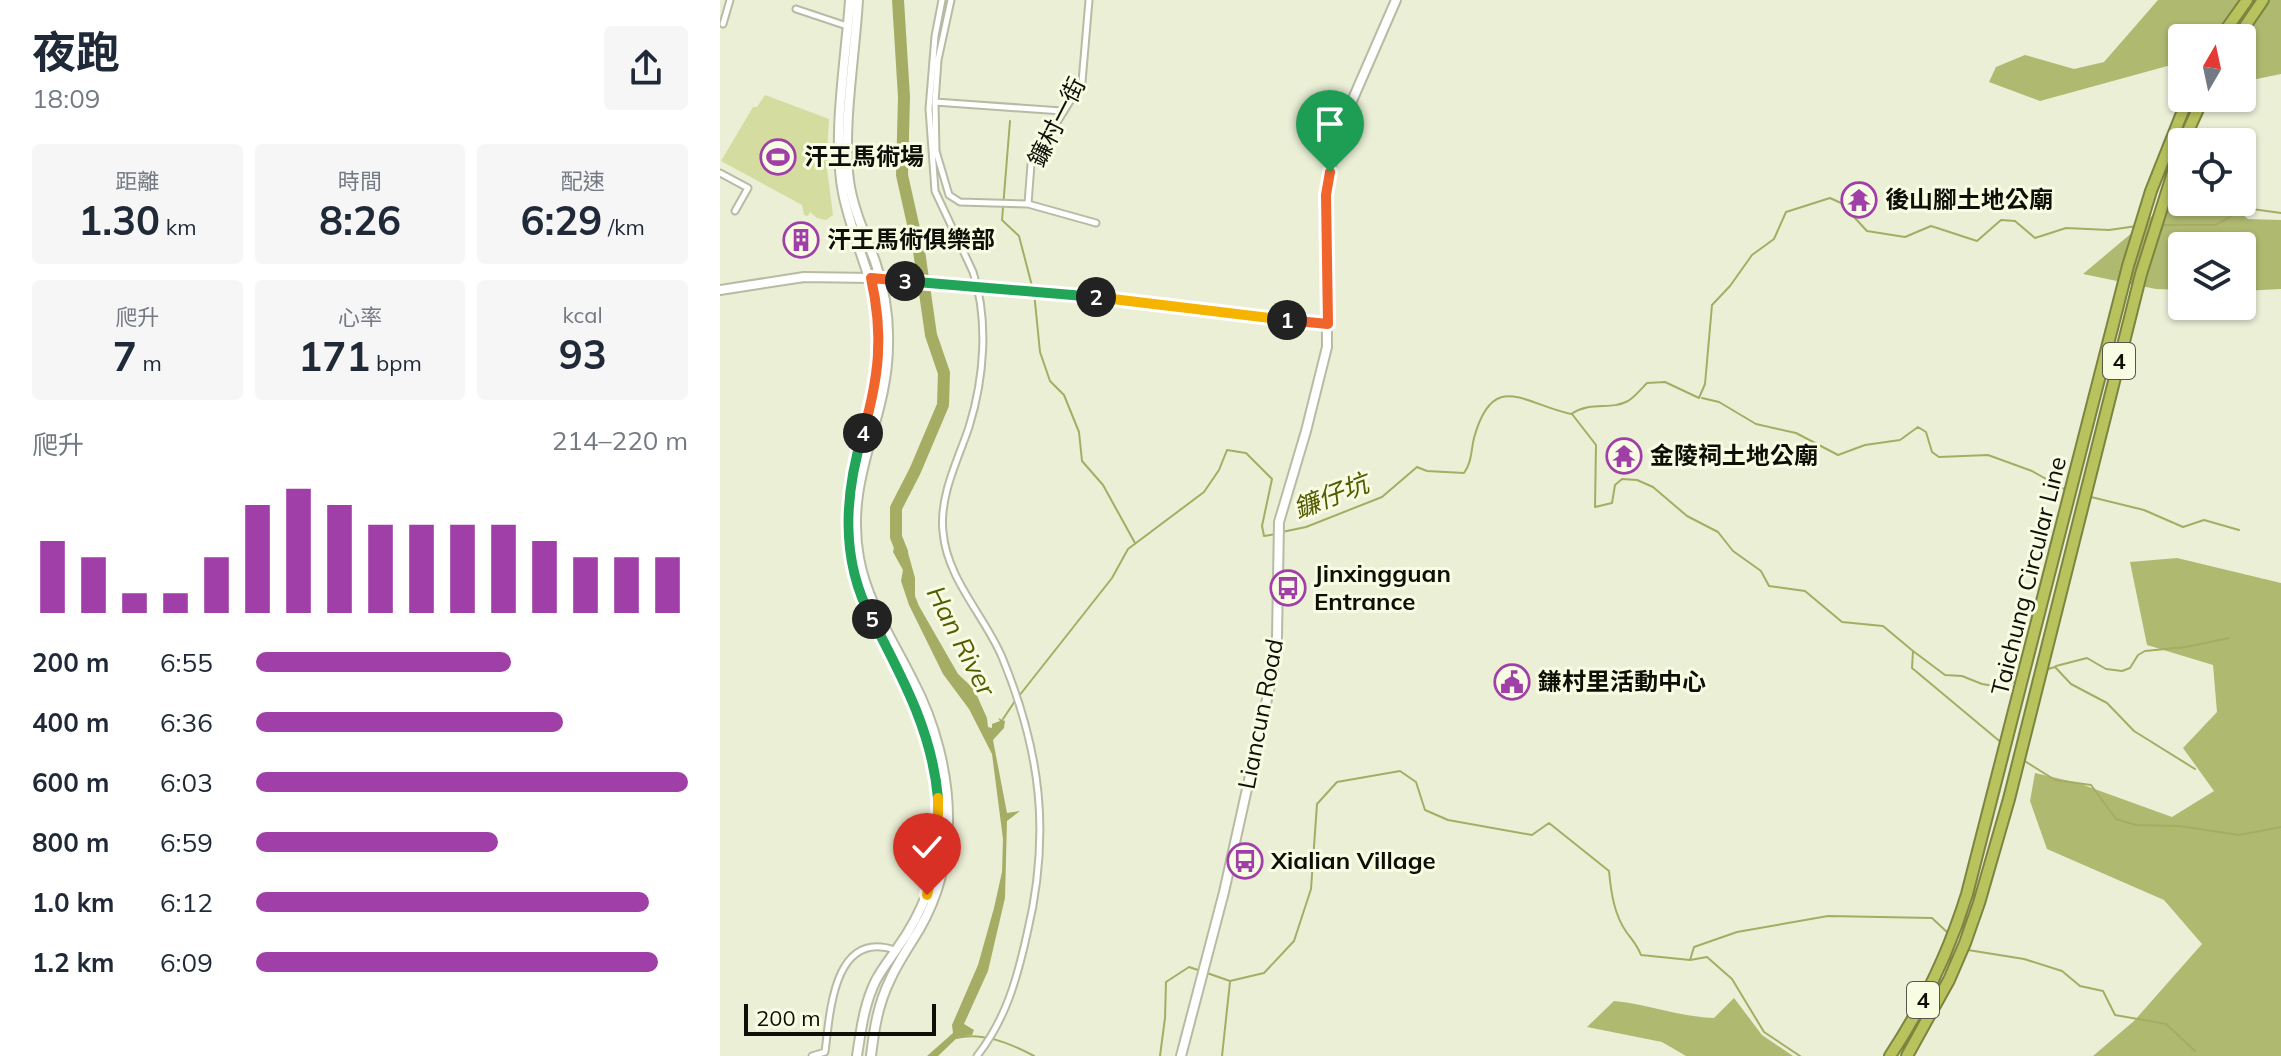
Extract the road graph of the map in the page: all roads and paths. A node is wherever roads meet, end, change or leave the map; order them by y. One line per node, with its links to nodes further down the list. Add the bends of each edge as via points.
1 (730, 0): 11 (street)
2 (850, 0): 14 (street)
3 (858, 0): 23 (street, via 849,179)
4 (942, 0): 24 (street, via 929,109 935,191)
5 (951, 0): 15 (street)
6 (1089, 0): 16 (street, 鐮村一街, via 1082,82)
7 (1396, 0): 26 (street, Liancun Road, via 1335,140 1326,195)
8 (2247, 0): 12 (highway)
9 (2263, 0): 13 (highway)
10 (796, 9): 14 (street)
11 (723, 24)
12 (2230, 24)
13 (2247, 24)
14 (848, 26): 23 (street, via 840,167 847,210)
15 (935, 102): 16 (street); 20 (street, via 936,151 949,195 960,202)
16 (1062, 111): 20 (street, 鐮村一街, via 1031,164)
17 (2182, 112): 33 (highway, Taichung Circular Line / 4, via 2140,226 1984,834 1952,939)
18 (720, 173): 21 (street, via 748,188)
19 (2168, 186): 34 (highway, Taichung Circular Line / 4, via 2019,757 1963,948)
20 (1028, 204): 22 (street)
21 (735, 211)
22 (1096, 223)
23 (880, 279): 24 (street); 25 (street, via 804,277); 27 (street, via 888,352 881,400 857,485 856,543 874,608 918,690 935,736 948,821 939,887)
24 (972, 286): 26 (street); 31 (street, via 982,325 982,364 970,424 945,500 943,533 956,577 1000,654 1023,715 1040,802 1041,855 1017,980 1000,1022)
25 (720, 290)
26 (1328, 324): 32 (street, Liancun Road, via 1322,373 1279,522 1271,681)
27 (900, 953): 28 (street, via 869,949 845,965 836,982 825,1052); 29 (street, via 886,963 871,992); 30 (street, via 882,1000)
28 (812, 1056)
29 (857, 1056)
30 (871, 1056)
31 (977, 1056)
32 (1181, 1056)
33 (1890, 1056)
34 (1907, 1056)

